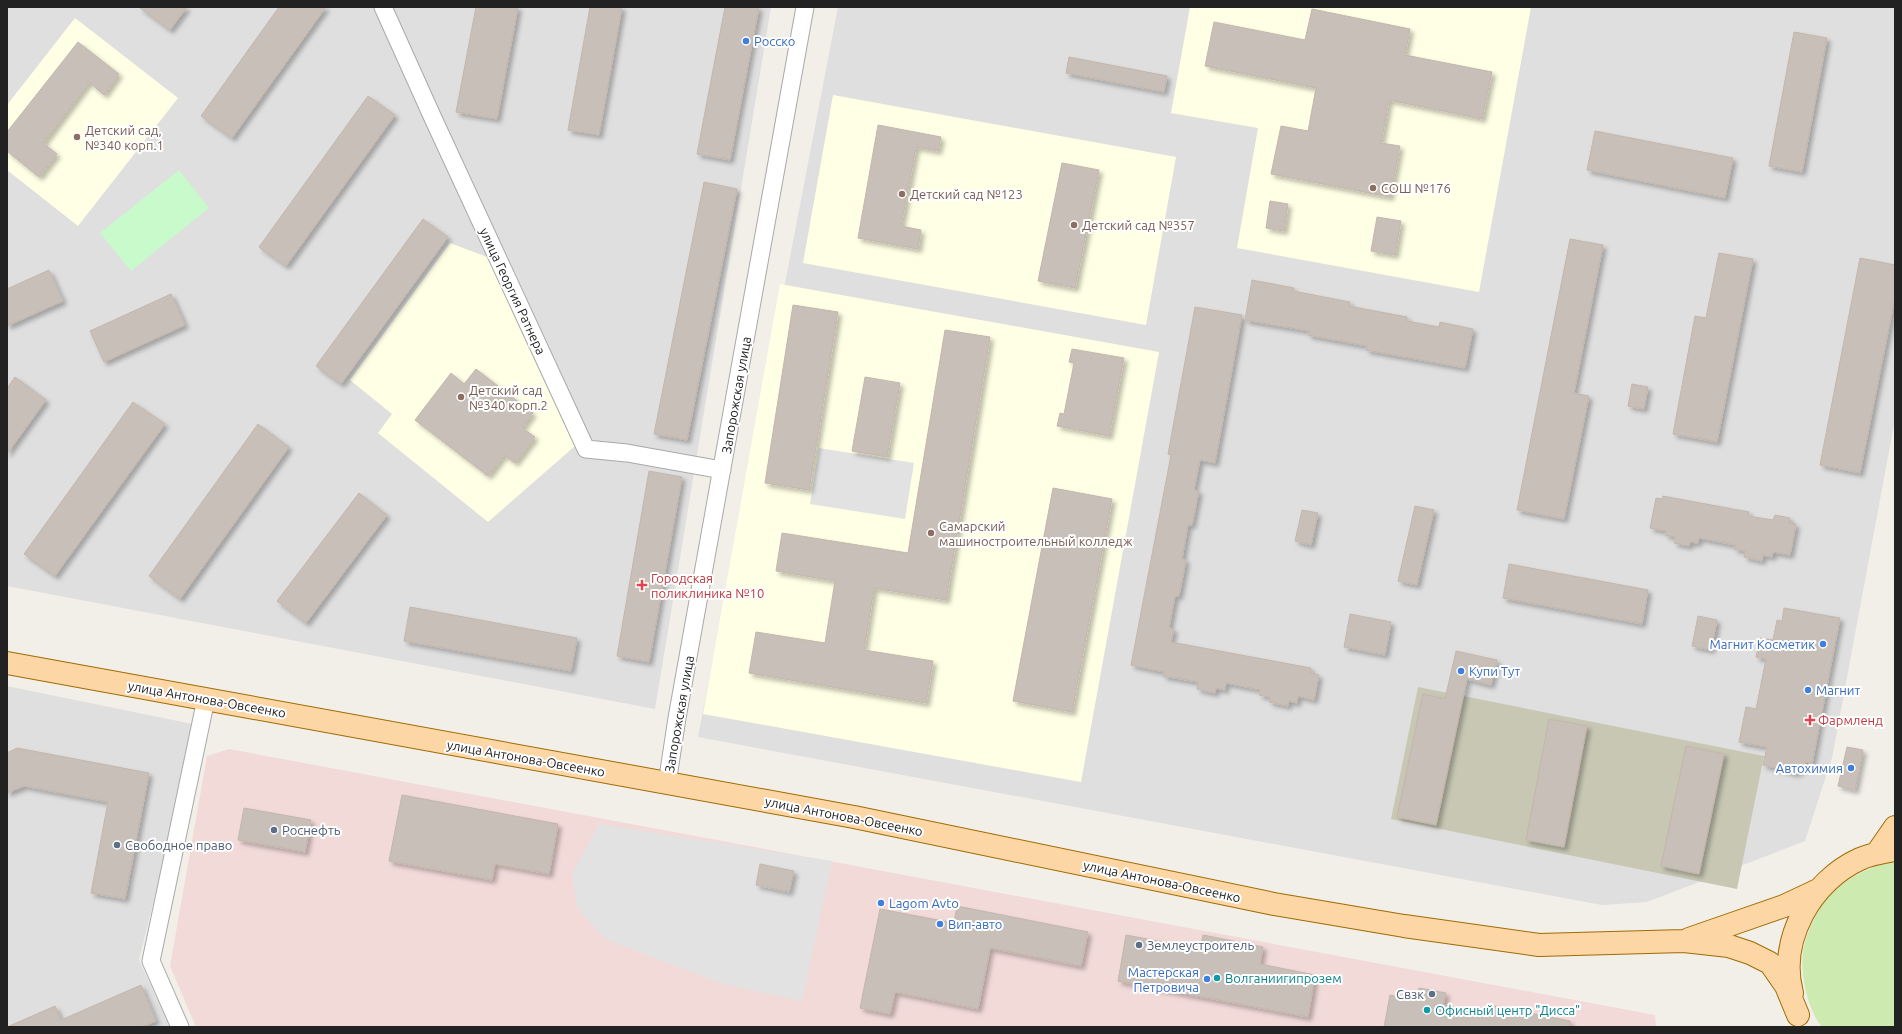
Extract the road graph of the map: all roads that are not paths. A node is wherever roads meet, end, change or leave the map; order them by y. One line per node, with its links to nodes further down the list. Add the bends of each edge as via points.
1 (383, 7): 3 (street, улица Георгия Ратнера, via 586,449 627,453)
2 (805, 7): 3 (street, Запорожская улица)
3 (722, 470): 6 (street, Запорожская улица)
4 (7, 663): 5 (main road, улица Антонова-Овсеенко)
5 (206, 699): 6 (main road, улица Антонова-Овсеенко); 12 (street, via 151,961)
6 (667, 784): 10 (main road, улица Антонова-Овсеенко, via 854,817 1274,904 1404,926 1539,945)
7 (1895, 827): 8 (main road)
8 (1886, 851): 9 (main road, via 1845,867 1830,877)
9 (1818, 890): 10 (main road, улица Антонова-Овсеенко, via 1784,906); 11 (main road, via 1800,918 1790,951 1790,983)
10 (1684, 941): 11 (main road, улица Антонова-Овсеенко, via 1729,946 1770,963 1786,986)
11 (1801, 1021)
12 (180, 1027)

